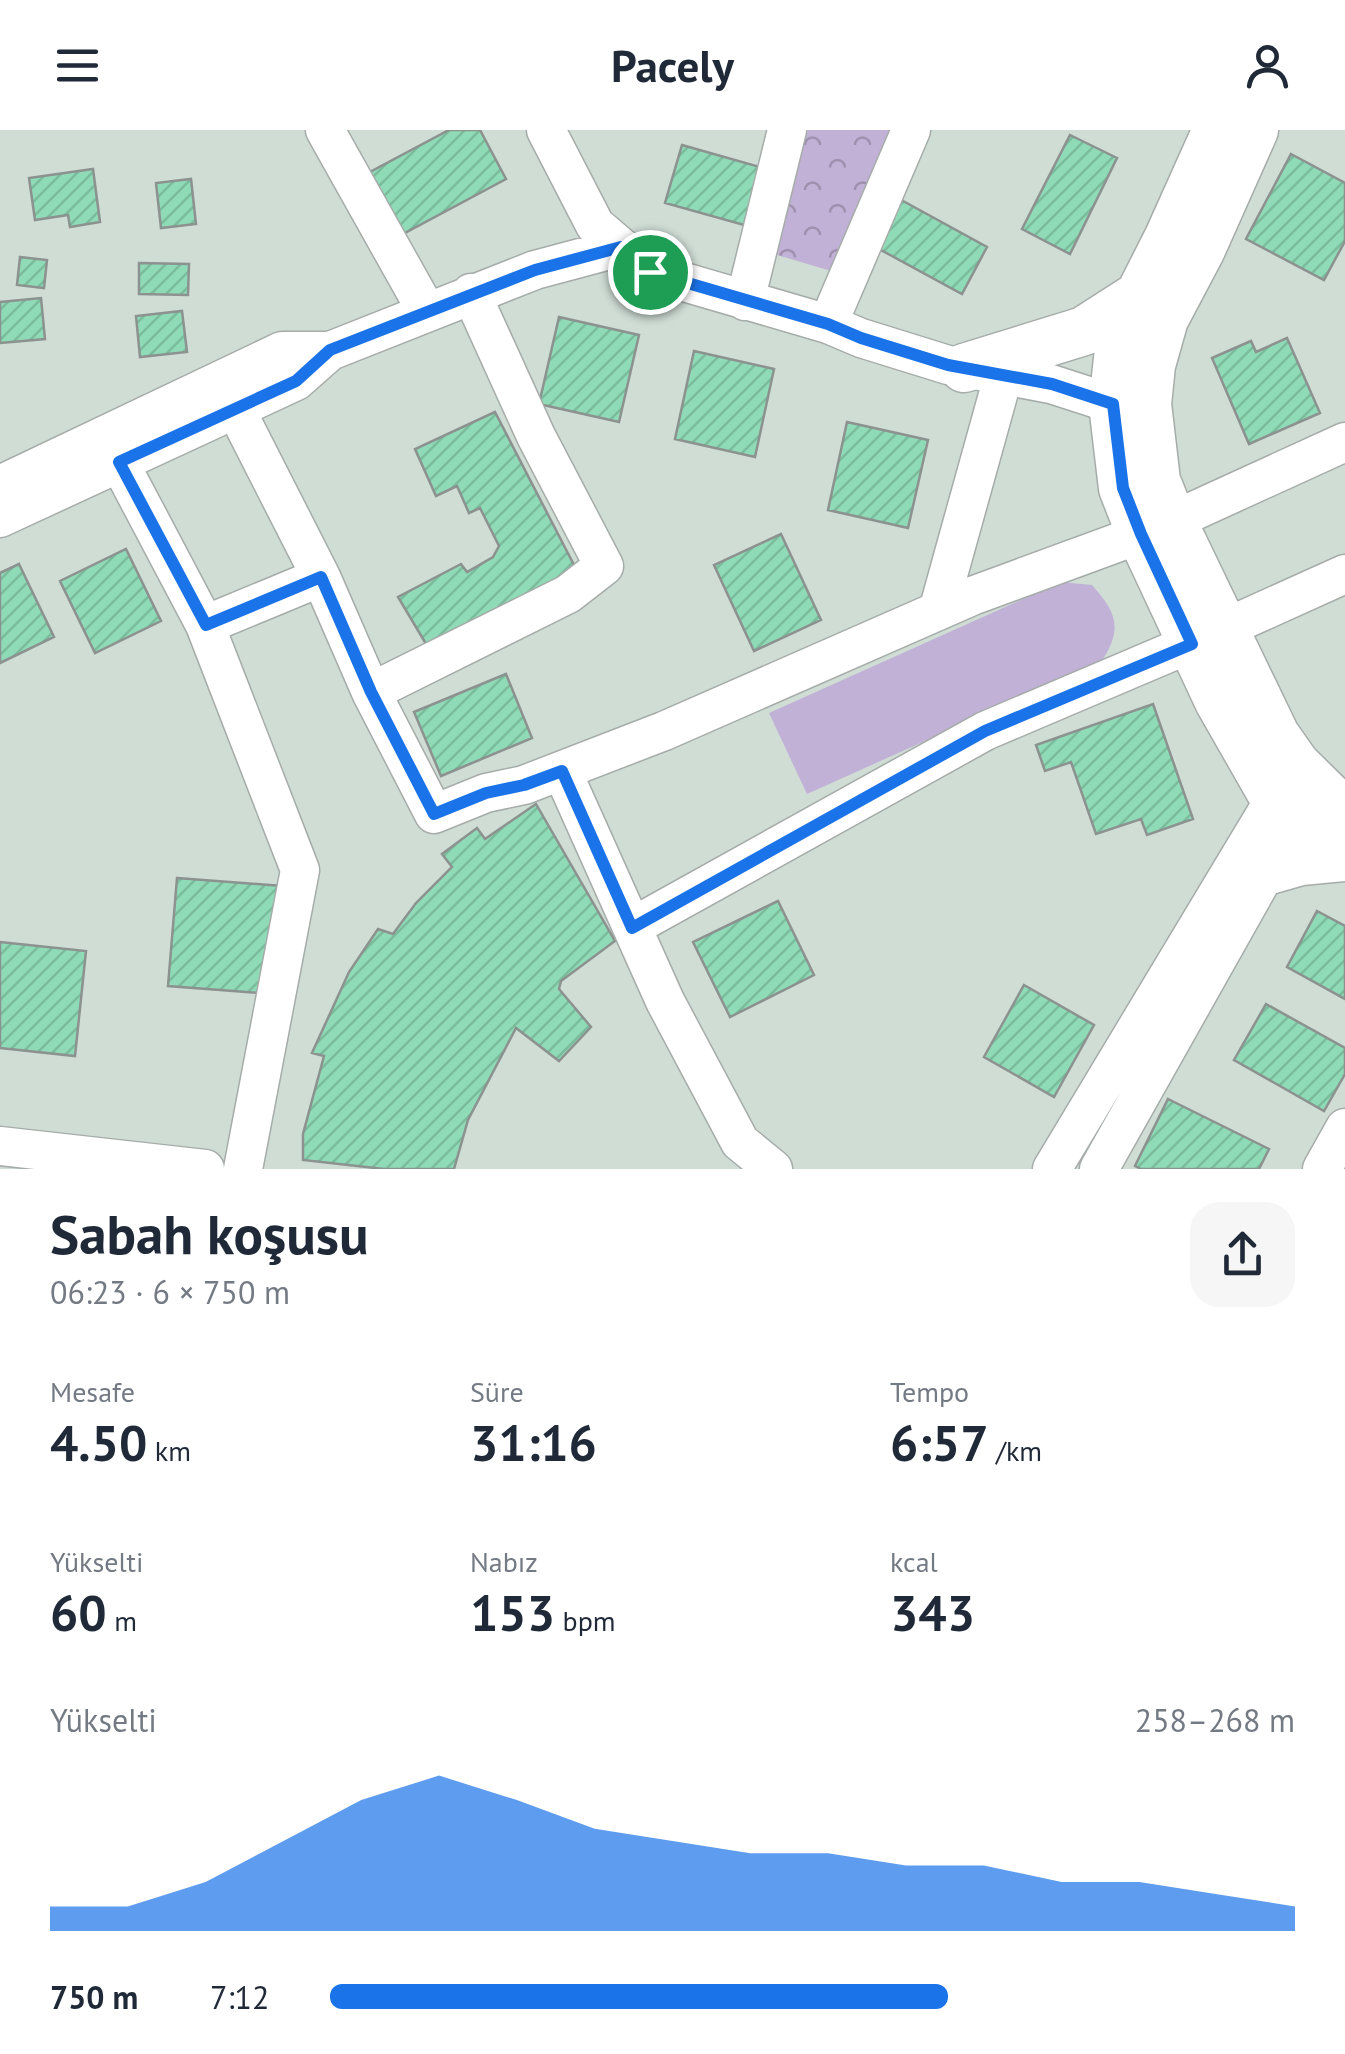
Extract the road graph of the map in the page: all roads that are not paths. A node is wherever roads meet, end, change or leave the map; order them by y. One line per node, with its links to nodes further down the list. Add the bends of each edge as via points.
1 (325, 130): 11 (street)
2 (546, 130): 7 (street, via 595,225)
3 (788, 130): 10 (street)
4 (912, 130): 12 (street)
5 (1217, 130): 9 (main road)
6 (1254, 130): 15 (main road)
7 (621, 247): 8 (street); 10 (street, via 650,272)
8 (472, 293): 11 (street); 27 (street, via 604,566 568,594)
9 (1140, 295): 14 (main road, via 1084,331); 15 (main road, via 1121,332)
10 (744, 302): 12 (street)
11 (427, 312): 13 (street)
12 (828, 324): 14 (street)
13 (330, 350): 16 (street, via 296,381); 19 (street, via 282,351)
14 (983, 373): 15 (street); 24 (street)
15 (1130, 404): 21 (main road, via 1123,488)
16 (236, 410): 18 (street); 23 (street)
17 (1345, 442): 21 (street)
18 (119, 462): 20 (street); 25 (street)
19 (0, 485)
20 (0, 518)
21 (1156, 528): 24 (street); 26 (main road)
22 (1345, 574): 26 (street)
23 (321, 577): 25 (street); 27 (street)
24 (938, 611): 28 (street)
25 (206, 625): 37 (street, via 300,870)
26 (1208, 636): 29 (main road, via 1219,702); 32 (street, via 985,731)
27 (371, 692): 28 (street, via 434,814)
28 (562, 771): 32 (street)
29 (1306, 796): 30 (main road); 31 (street); 39 (street)
30 (1345, 855): 31 (main road)
31 (1266, 870): 40 (street)
32 (632, 928): 35 (street)
33 (1345, 1128): 41 (street)
34 (0, 1146): 36 (street)
35 (731, 1156): 38 (street)
36 (205, 1169)
37 (244, 1169)
38 (773, 1169)
39 (1052, 1169)
40 (1099, 1169)
41 (1322, 1169)

